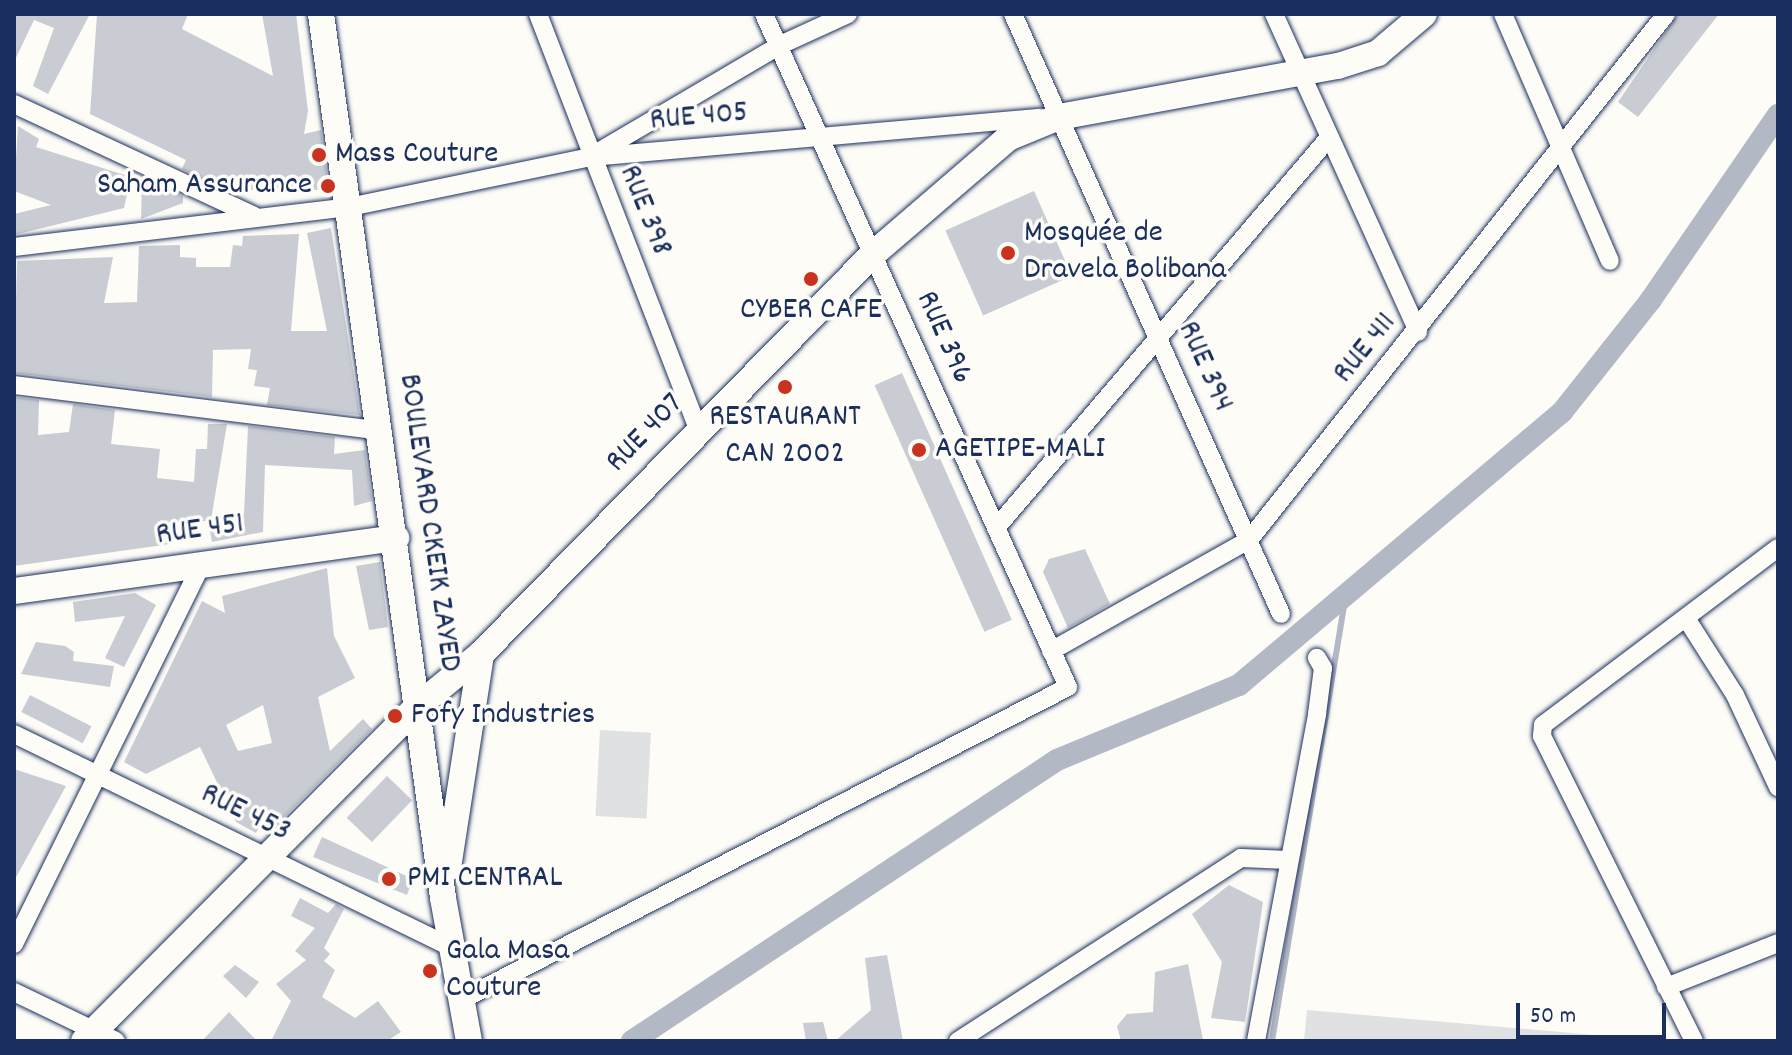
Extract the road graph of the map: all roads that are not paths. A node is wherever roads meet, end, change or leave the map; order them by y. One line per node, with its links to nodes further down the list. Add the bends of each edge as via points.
1 (321, 14): 18 (main road, BOULEVARD CKEIK ZAYED)
2 (538, 14): 17 (street, RUE 398)
3 (764, 14): 10 (street, RUE 396)
4 (848, 14): 10 (street)
5 (1013, 14): 13 (street, RUE 394)
6 (1274, 14): 11 (street)
7 (1424, 14): 11 (main road, RUE 407, via 1378,53)
8 (1503, 14): 16 (street)
9 (1666, 14): 16 (street, RUE 411)
10 (778, 46): 14 (street, RUE 396); 17 (street)
11 (1299, 72): 13 (main road, RUE 407); 15 (street)
12 (14, 104): 19 (street)
13 (1059, 117): 14 (street, RUE 405); 21 (main road, RUE 407, via 1008,138); 24 (street, RUE 394)
14 (820, 138): 17 (street, RUE 405); 21 (street, RUE 396)
15 (1327, 140): 23 (street); 24 (street)
16 (1559, 145): 22 (street); 23 (street, RUE 411)
17 (591, 157): 18 (street, RUE 405); 26 (street, RUE 398)
18 (349, 207): 19 (street, RUE 405); 27 (main road, BOULEVARD CKEIK ZAYED)
19 (256, 217): 20 (street, RUE 405)
20 (14, 247)
21 (872, 255): 26 (main road, RUE 407); 28 (street, RUE 396)
22 (1610, 261)
23 (1418, 332): 30 (street, RUE 411)
24 (1158, 337): 28 (street); 30 (street, RUE 394)
25 (14, 385): 27 (street)
26 (698, 429): 37 (main road, RUE 407)
27 (382, 431): 29 (main road, BOULEVARD CKEIK ZAYED)
28 (996, 528): 36 (street, RUE 396)
29 (396, 538): 32 (main road, RUE 451); 39 (main road, BOULEVARD CKEIK ZAYED)
30 (1249, 540): 34 (street, RUE 394); 36 (street, RUE 411)
31 (1778, 548): 35 (street)
32 (201, 565): 33 (main road, RUE 451); 41 (street)
33 (14, 591)
34 (1281, 614)
35 (1686, 618): 42 (street, via 1735,695); 49 (street, via 1552,714 1542,736)
36 (1051, 651): 51 (street, RUE 396, via 1068,687)
37 (481, 654): 39 (main road, RUE 407); 45 (main road)
38 (1317, 658): 44 (street, via 1323,668 1317,714)
39 (418, 706): 43 (main road, RUE 407); 45 (main road, BOULEVARD CKEIK ZAYED)
40 (14, 734): 41 (street, RUE 453)
41 (97, 775): 43 (street, RUE 453); 47 (street)
42 (1778, 787)
43 (266, 857): 48 (street, RUE 453); 52 (main road, RUE 407)
44 (1289, 860): 54 (street, via 1241,858); 55 (street)
45 (443, 898): 48 (main road, BOULEVARD CKEIK ZAYED)
46 (1778, 943): 49 (street)
47 (14, 944)
48 (450, 947): 51 (main road, BOULEVARD CKEIK ZAYED)
49 (1666, 987): 56 (street)
50 (14, 992): 52 (street)
51 (461, 1000): 53 (main road, BOULEVARD CKEIK ZAYED)
52 (98, 1037)
53 (469, 1041)
54 (958, 1041)
55 (1256, 1041)
56 (1694, 1041)

